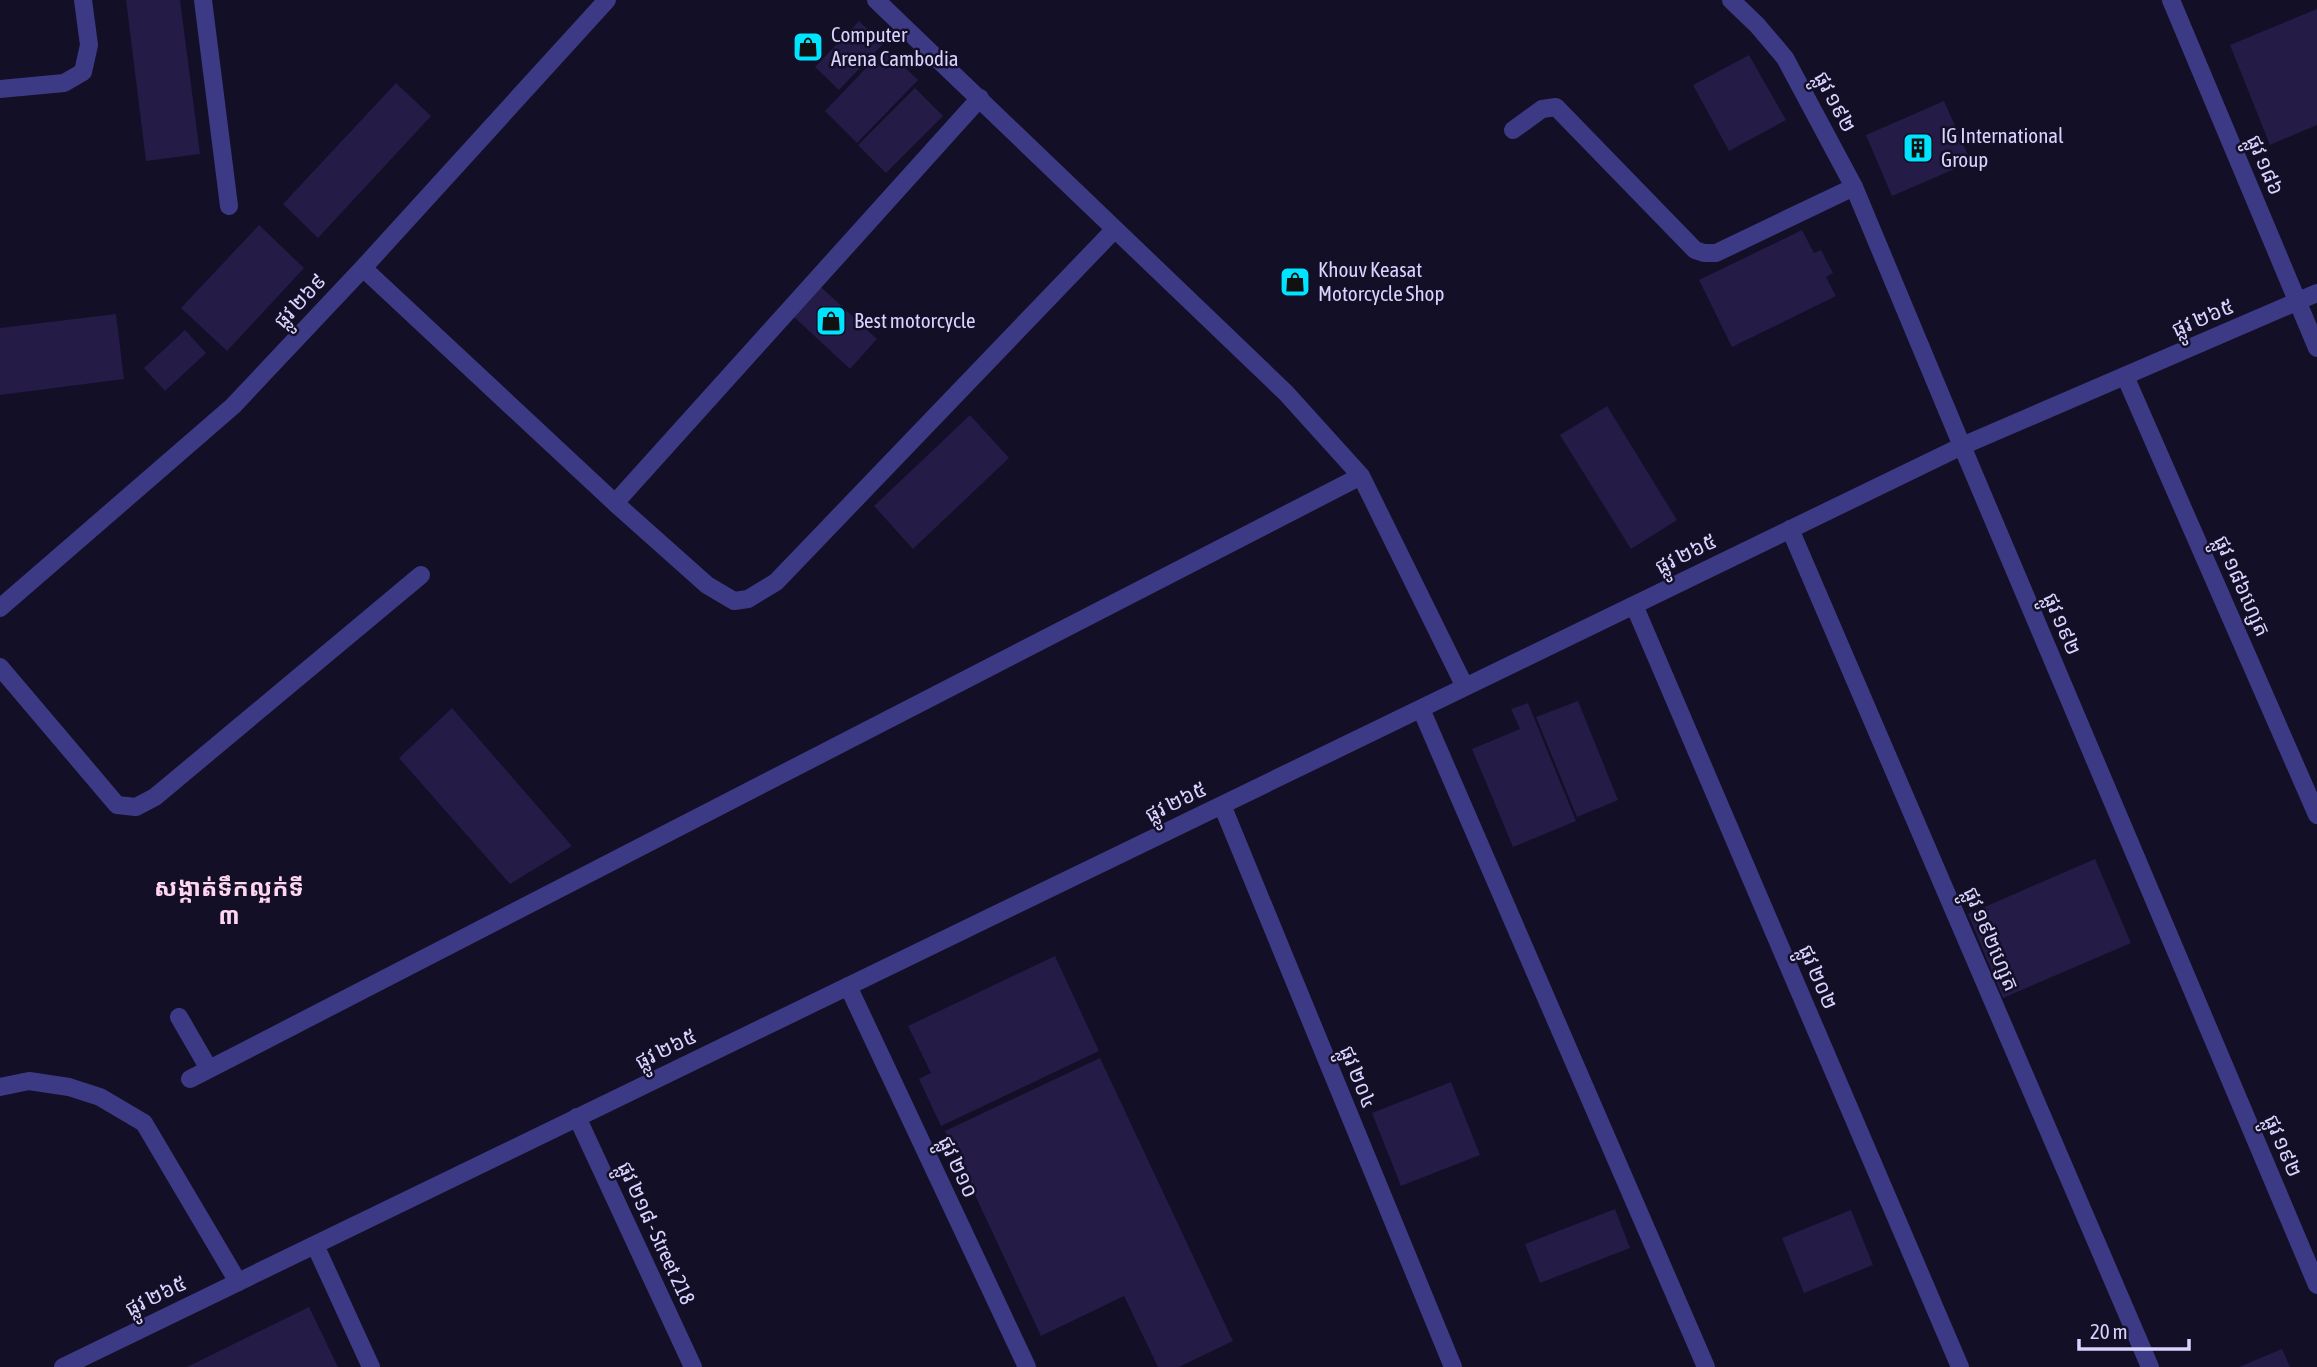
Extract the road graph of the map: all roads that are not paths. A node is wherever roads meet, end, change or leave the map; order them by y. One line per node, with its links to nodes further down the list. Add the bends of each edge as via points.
1 (83, 0): 7 (street, via 89,45 83,72 64,83)
2 (203, 0): 11 (street)
3 (607, 0): 13 (street, ផ្លូវ ២៦៩)
4 (876, 0): 8 (street)
5 (1731, 0): 10 (street, ផ្លូវ ១៩២, via 1785,58)
6 (2171, 0): 15 (street, ផ្លូវ ១៨៦)
7 (0, 89)
8 (979, 98): 12 (street); 20 (street)
9 (1513, 130): 10 (street, via 1542,109 1556,107 1695,250 1704,253 1716,253)
10 (1854, 187): 18 (street, ផ្លូវ ១៩២)
11 (229, 206)
12 (1115, 229): 19 (street, via 1286,393); 20 (street, via 776,582 748,599 734,601 707,585)
13 (363, 268): 20 (street); 24 (street, ផ្លូវ ២៦៩, via 233,405)
14 (2317, 293): 15 (street, ផ្លូវ ២៦៥)
15 (2297, 302): 16 (street, ផ្លូវ ១៨៦); 17 (street, ផ្លូវ ២៦៥)
16 (2317, 348)
17 (2125, 376): 18 (street, ផ្លូវ ២៦៥); 29 (street, ផ្លូវ ១៨៦ហ្សេត)
18 (1962, 446): 21 (street, ផ្លូវ ២៦៥); 38 (street, ផ្លូវ ១៩២)
19 (1361, 476): 26 (street); 32 (street)
20 (615, 503)
21 (1790, 529): 23 (street, ផ្លូវ ២៦៥); 46 (street, ផ្លូវ ១៩២ហ្សេត)
22 (421, 575): 25 (street, via 155,797 136,807 117,805)
23 (1634, 605): 26 (street, ផ្លូវ ២៦៥); 45 (street, ផ្លូវ ២០២)
24 (0, 608)
25 (0, 667)
26 (1465, 687): 27 (street, ផ្លូវ ២៦៥)
27 (1421, 709): 28 (street, ផ្លូវ ២៦៥); 44 (street)
28 (1222, 805): 30 (street, ផ្លូវ ២៦៥); 43 (street, ផ្លូវ ២០៤)
29 (2317, 815)
30 (848, 986): 35 (street, ផ្លូវ ២៦៥); 42 (street, ផ្លូវ ២១០)
31 (179, 1017): 32 (street)
32 (209, 1069): 33 (street)
33 (190, 1079)
34 (0, 1087): 37 (street, via 29,1081 69,1087 100,1097 144,1124)
35 (577, 1117): 36 (street, ផ្លូវ ២៦៥); 41 (street, ផ្លូវ ២១៨ - Street 218)
36 (314, 1245): 37 (street, ផ្លូវ ២៦៥); 40 (street)
37 (238, 1282): 39 (street, ផ្លូវ ២៦៥)
38 (2317, 1285)
39 (64, 1367)
40 (372, 1367)
41 (693, 1367)
42 (1027, 1367)
43 (1453, 1367)
44 (1706, 1367)
45 (1960, 1367)
46 (2150, 1367)

